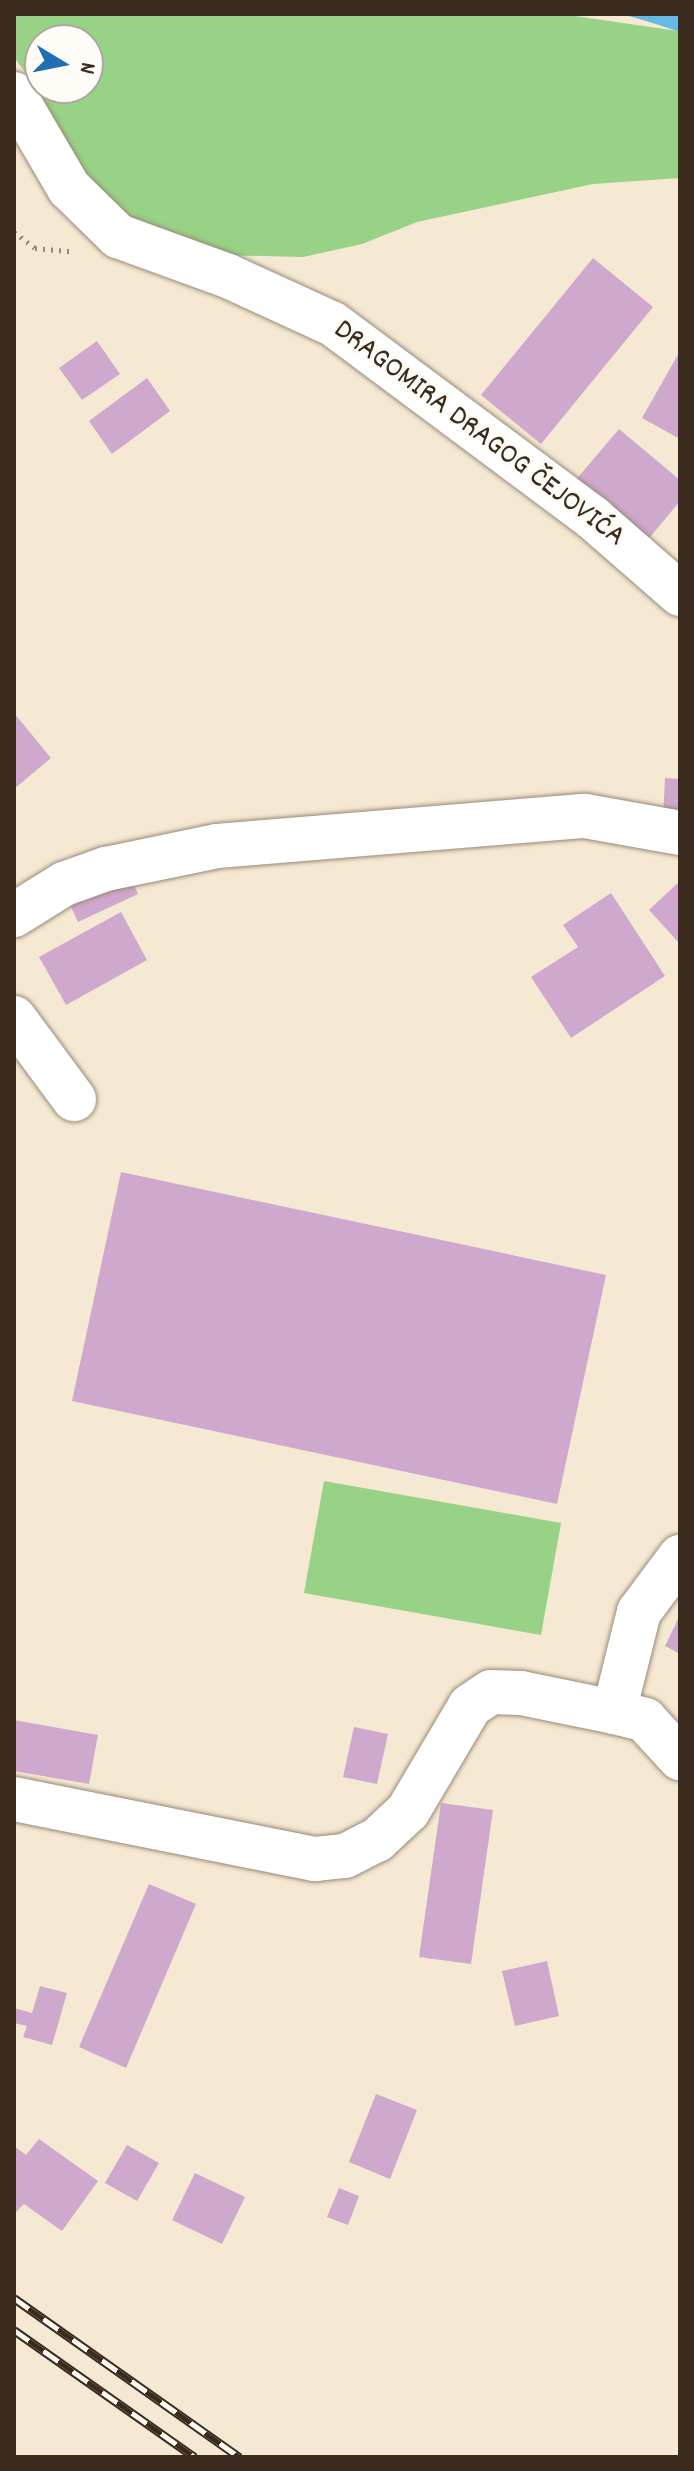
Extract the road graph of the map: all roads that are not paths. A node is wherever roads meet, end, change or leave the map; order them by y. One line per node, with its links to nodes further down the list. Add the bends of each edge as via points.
1 (14, 94): 2 (street, DRAGOMIRA DRAGOG ČEJOVIĆA, via 69,188 118,236 228,276 333,324)
2 (674, 575)
3 (680, 833): 4 (street, via 585,816 217,846 106,869 64,884)
4 (14, 915)
5 (14, 1018): 6 (street)
6 (27, 1058): 7 (street)
7 (74, 1099)
8 (680, 1557): 9 (street, via 639,1612)
9 (614, 1712): 10 (street, via 645,1720); 11 (street, via 491,1692 470,1706 408,1811 377,1840 345,1856 315,1859)
10 (680, 1758)
11 (14, 1799)

